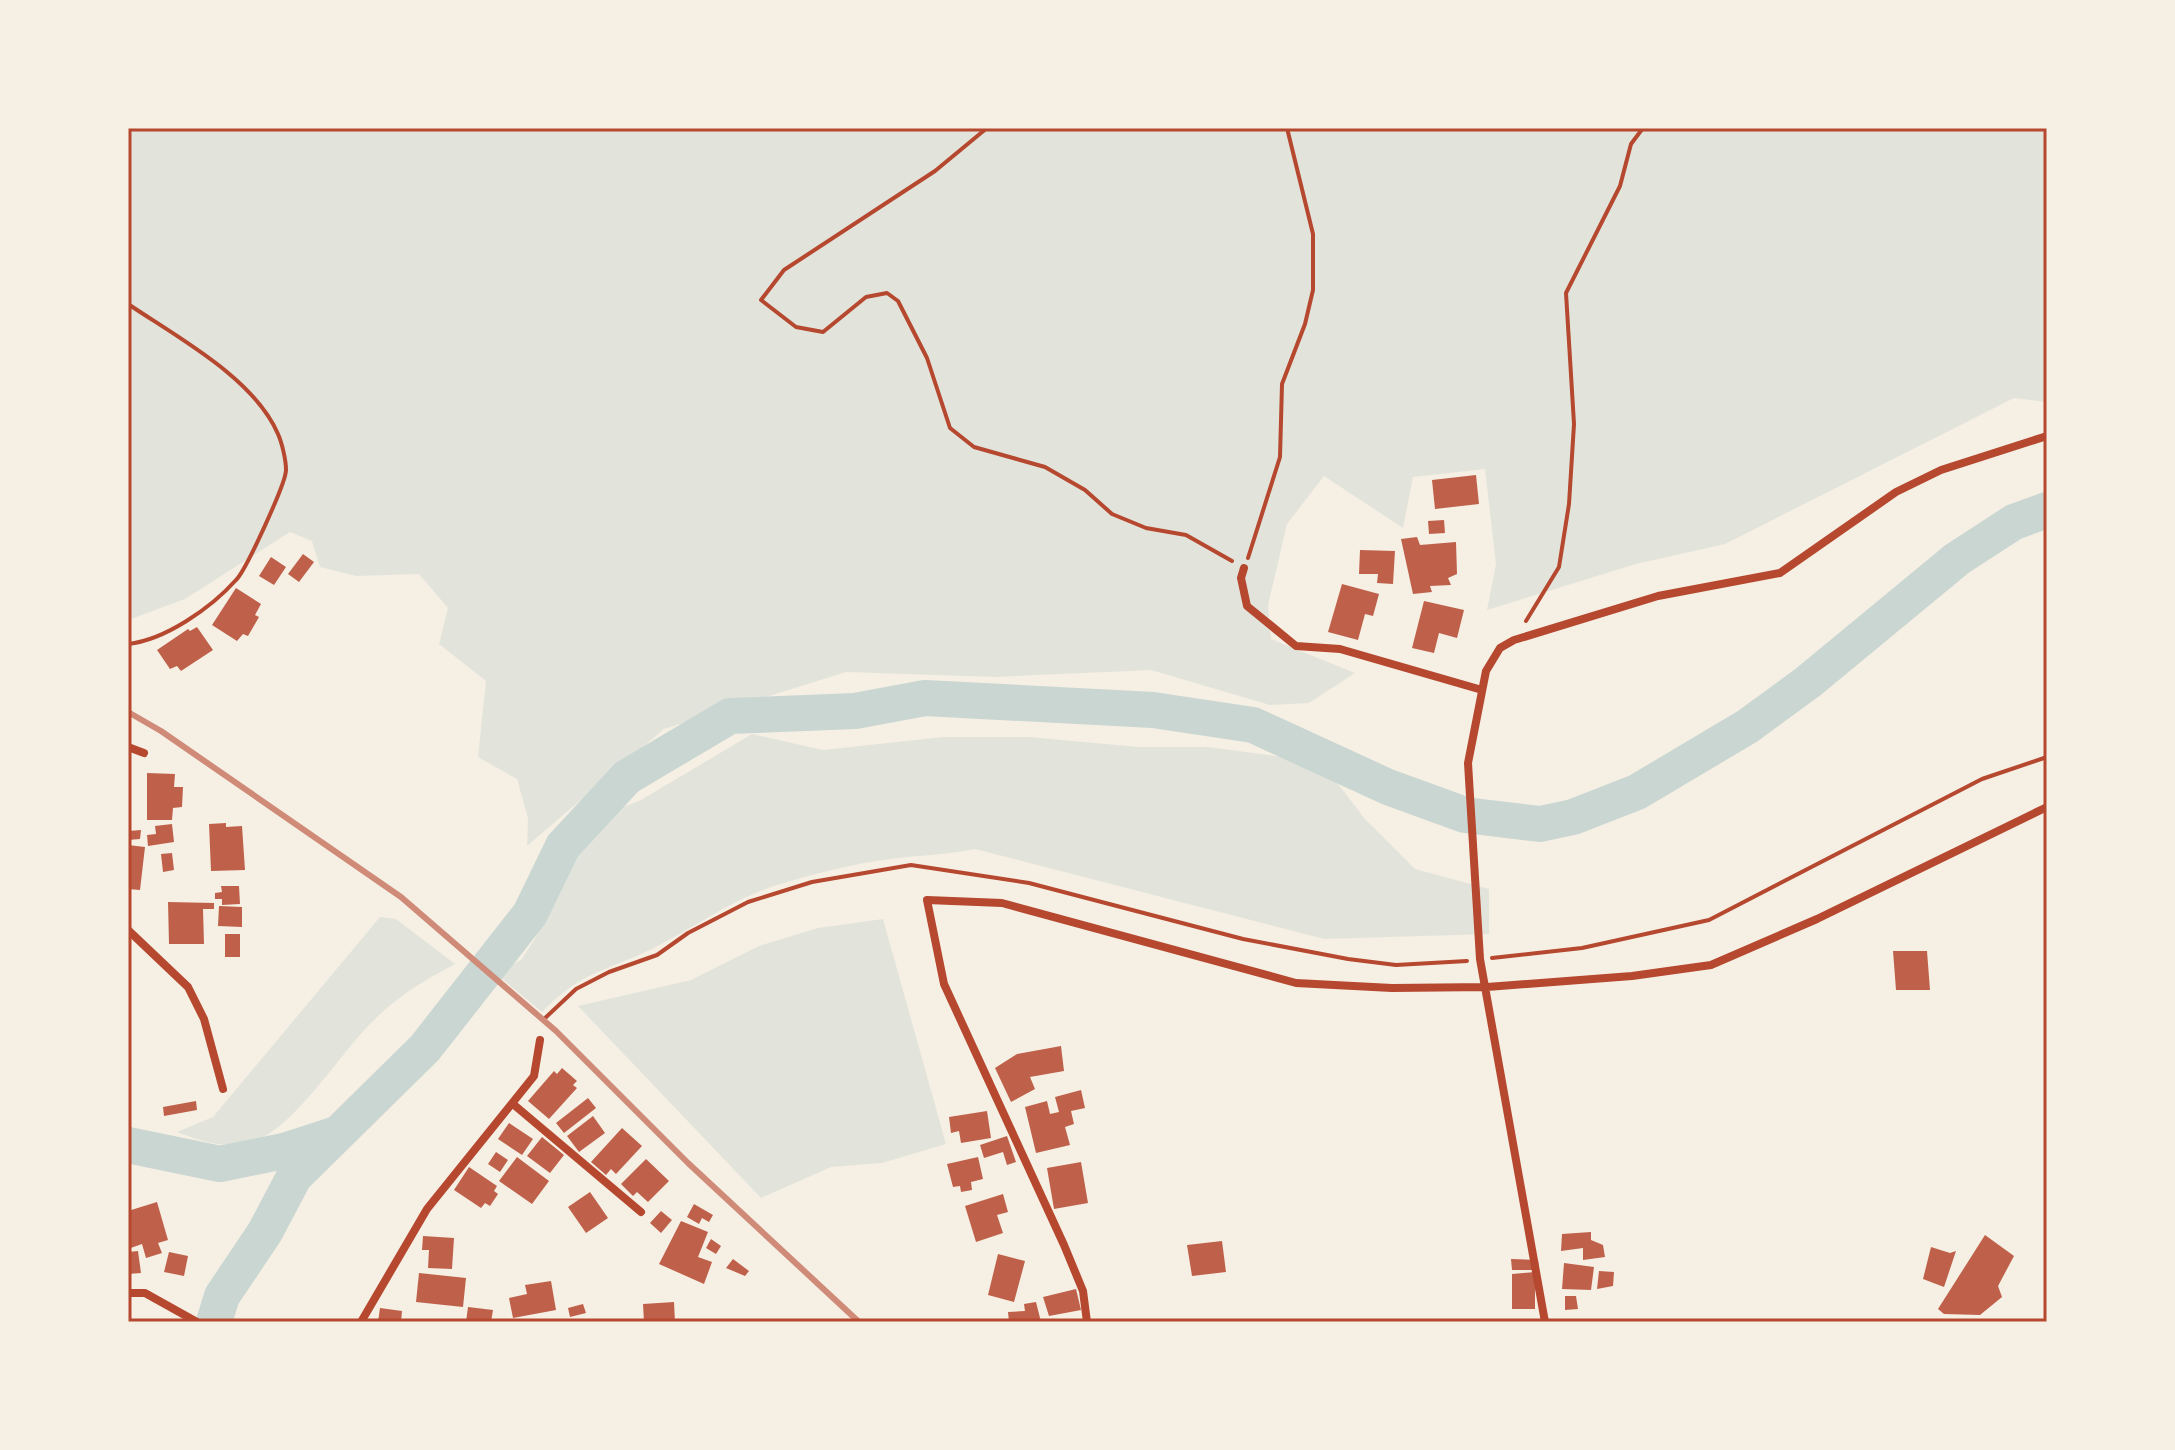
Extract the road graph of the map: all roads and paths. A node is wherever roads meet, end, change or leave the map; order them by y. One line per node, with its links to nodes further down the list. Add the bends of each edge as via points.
1 (987, 128): 6 (path, via 935,171 784,270 761,300 796,327 823,332 866,297 887,293 898,301 914,330 950,428 974,447 1045,467 1085,490 1112,514 1146,528 1186,535)
2 (1287, 128): 6 (path, via 1313,234 1313,290 1282,384 1280,457)
3 (1643, 128): 7 (path, via 1631,144 1620,186 1566,293 1574,424 1569,504 1559,567)
4 (128, 304): 8 (path, via 226,371 279,435 287,471 238,579 147,642)
5 (2047, 436): 7 (street, via 1941,470 1896,492 1780,573 1658,596)
6 (1244, 568): 9 (street, via 1247,606 1296,646 1340,649)
7 (1514, 640): 9 (street, via 1500,648)
8 (128, 644)
9 (1482, 690): 15 (street, via 1468,763)
10 (128, 747): 11 (street)
11 (144, 753)
12 (2047, 757): 15 (path, via 1982,779 1709,920 1582,948)
13 (2047, 807): 16 (street, via 1711,965)
14 (128, 930): 19 (street, via 188,987 204,1019)
15 (1480, 959): 16 (street); 17 (path, via 1396,965 1348,959 1243,939 1029,883 911,865 812,882 748,902 657,955 576,989)
16 (1487, 987): 25 (street, via 1296,983 1002,903 927,900 944,984 1064,1245 1083,1291); 26 (street)
17 (543, 1020)
18 (540, 1040): 20 (street, via 534,1076)
19 (223, 1089)
20 (513, 1104): 21 (street); 24 (street, via 427,1209)
21 (641, 1212)
22 (128, 1293): 23 (street, via 145,1293)
23 (197, 1322)
24 (361, 1322)
25 (1087, 1322)
26 (1545, 1322)

